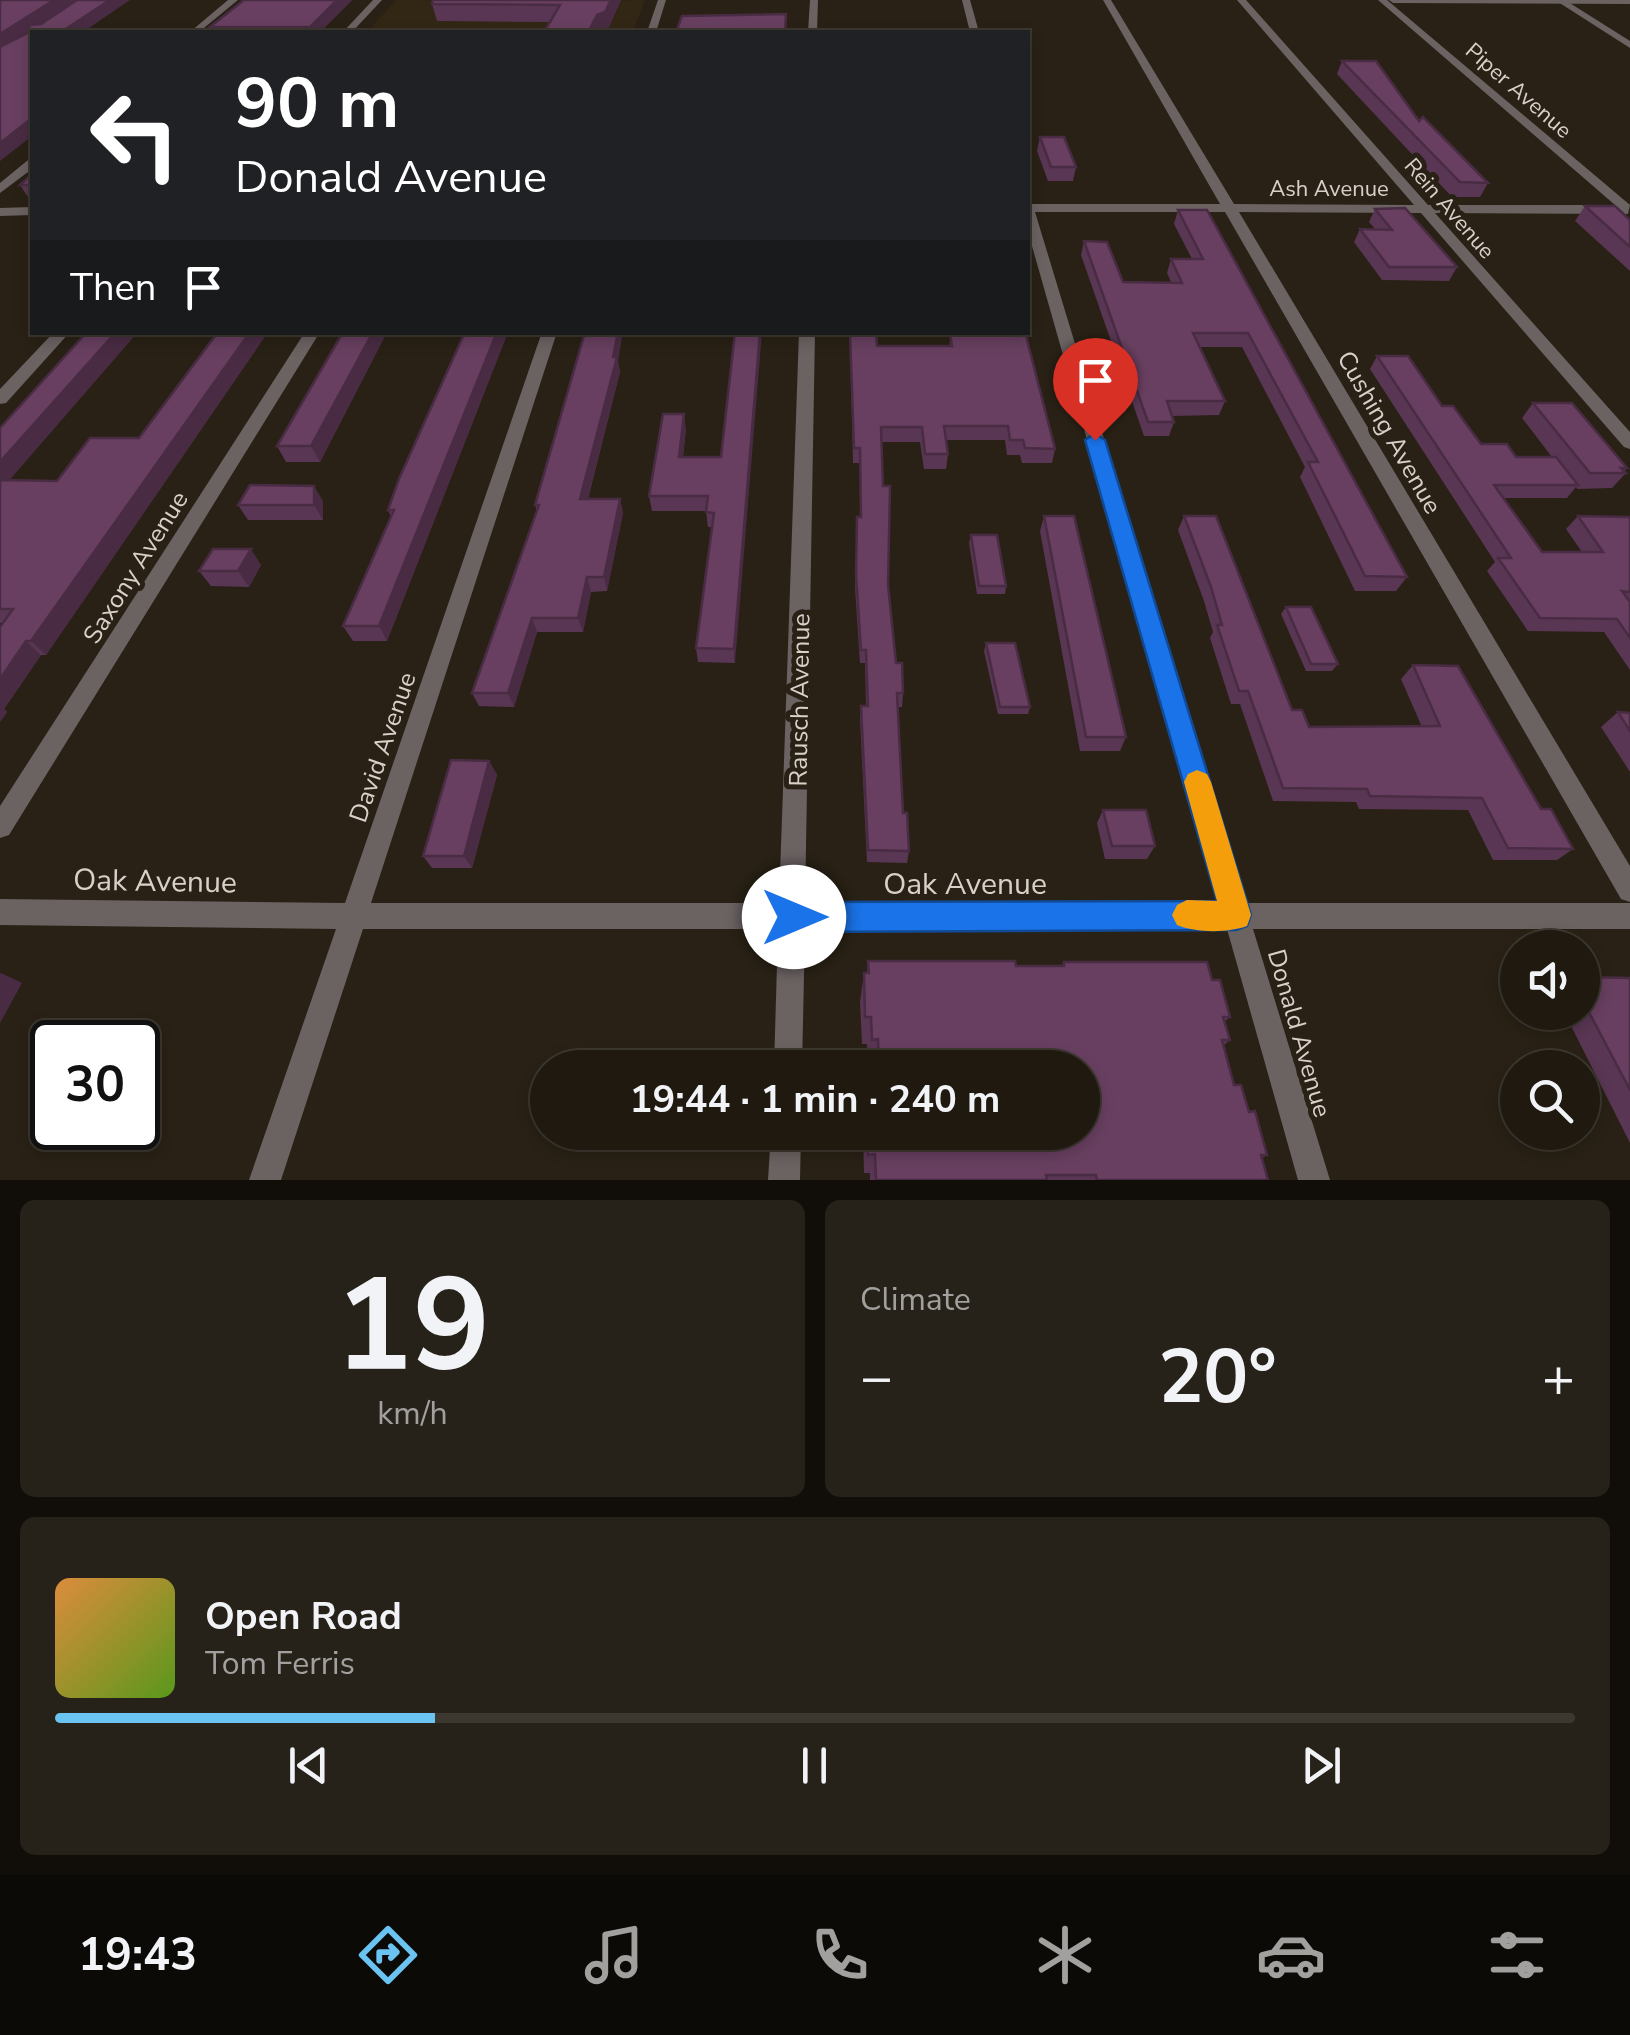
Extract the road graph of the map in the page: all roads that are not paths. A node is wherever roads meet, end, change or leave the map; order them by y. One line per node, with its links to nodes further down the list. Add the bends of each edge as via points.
1 (234, 0): 12 (street)
2 (378, 0): 13 (street)
3 (662, 0): 14 (street)
4 (814, 0): 15 (street)
5 (966, 0): 16 (street)
6 (1107, 0): 20 (street, Cushing Avenue)
7 (1240, 0): 21 (street, Rein Avenue)
8 (1382, 0): 23 (street, Piper Avenue)
9 (1393, 0): 10 (street)
10 (1560, 0): 11 (street); 17 (street)
11 (1630, 2)
12 (196, 30)
13 (349, 30)
14 (652, 30)
15 (814, 30)
16 (974, 30)
17 (1630, 45)
18 (30, 165): 19 (street)
19 (0, 189)
20 (1230, 208): 21 (street, Ash Avenue); 22 (street, Ash Avenue); 34 (street, Cushing Avenue)
21 (1424, 209): 23 (street, Ash Avenue); 32 (street, Rein Avenue)
22 (1030, 210)
23 (1629, 210)
24 (30, 211): 25 (street)
25 (0, 212)
26 (1030, 217): 36 (street, Donald Avenue)
27 (60, 335): 31 (street)
28 (311, 335): 33 (street, Saxony Avenue)
29 (549, 335): 37 (street, David Avenue)
30 (808, 335): 39 (street, Rausch Avenue)
31 (0, 400)
32 (1630, 443)
33 (0, 827)
34 (1630, 890)
35 (0, 912): 37 (street, Oak Avenue)
36 (1236, 915): 38 (street, Oak Avenue); 39 (street, Oak Avenue); 44 (street, Donald Avenue)
37 (354, 916): 39 (street, Oak Avenue); 42 (street, David Avenue)
38 (1630, 916)
39 (794, 917): 40 (street, Rausch Avenue)
40 (789, 1050)
41 (785, 1150): 43 (street)
42 (266, 1180)
43 (784, 1180)
44 (1314, 1180)

